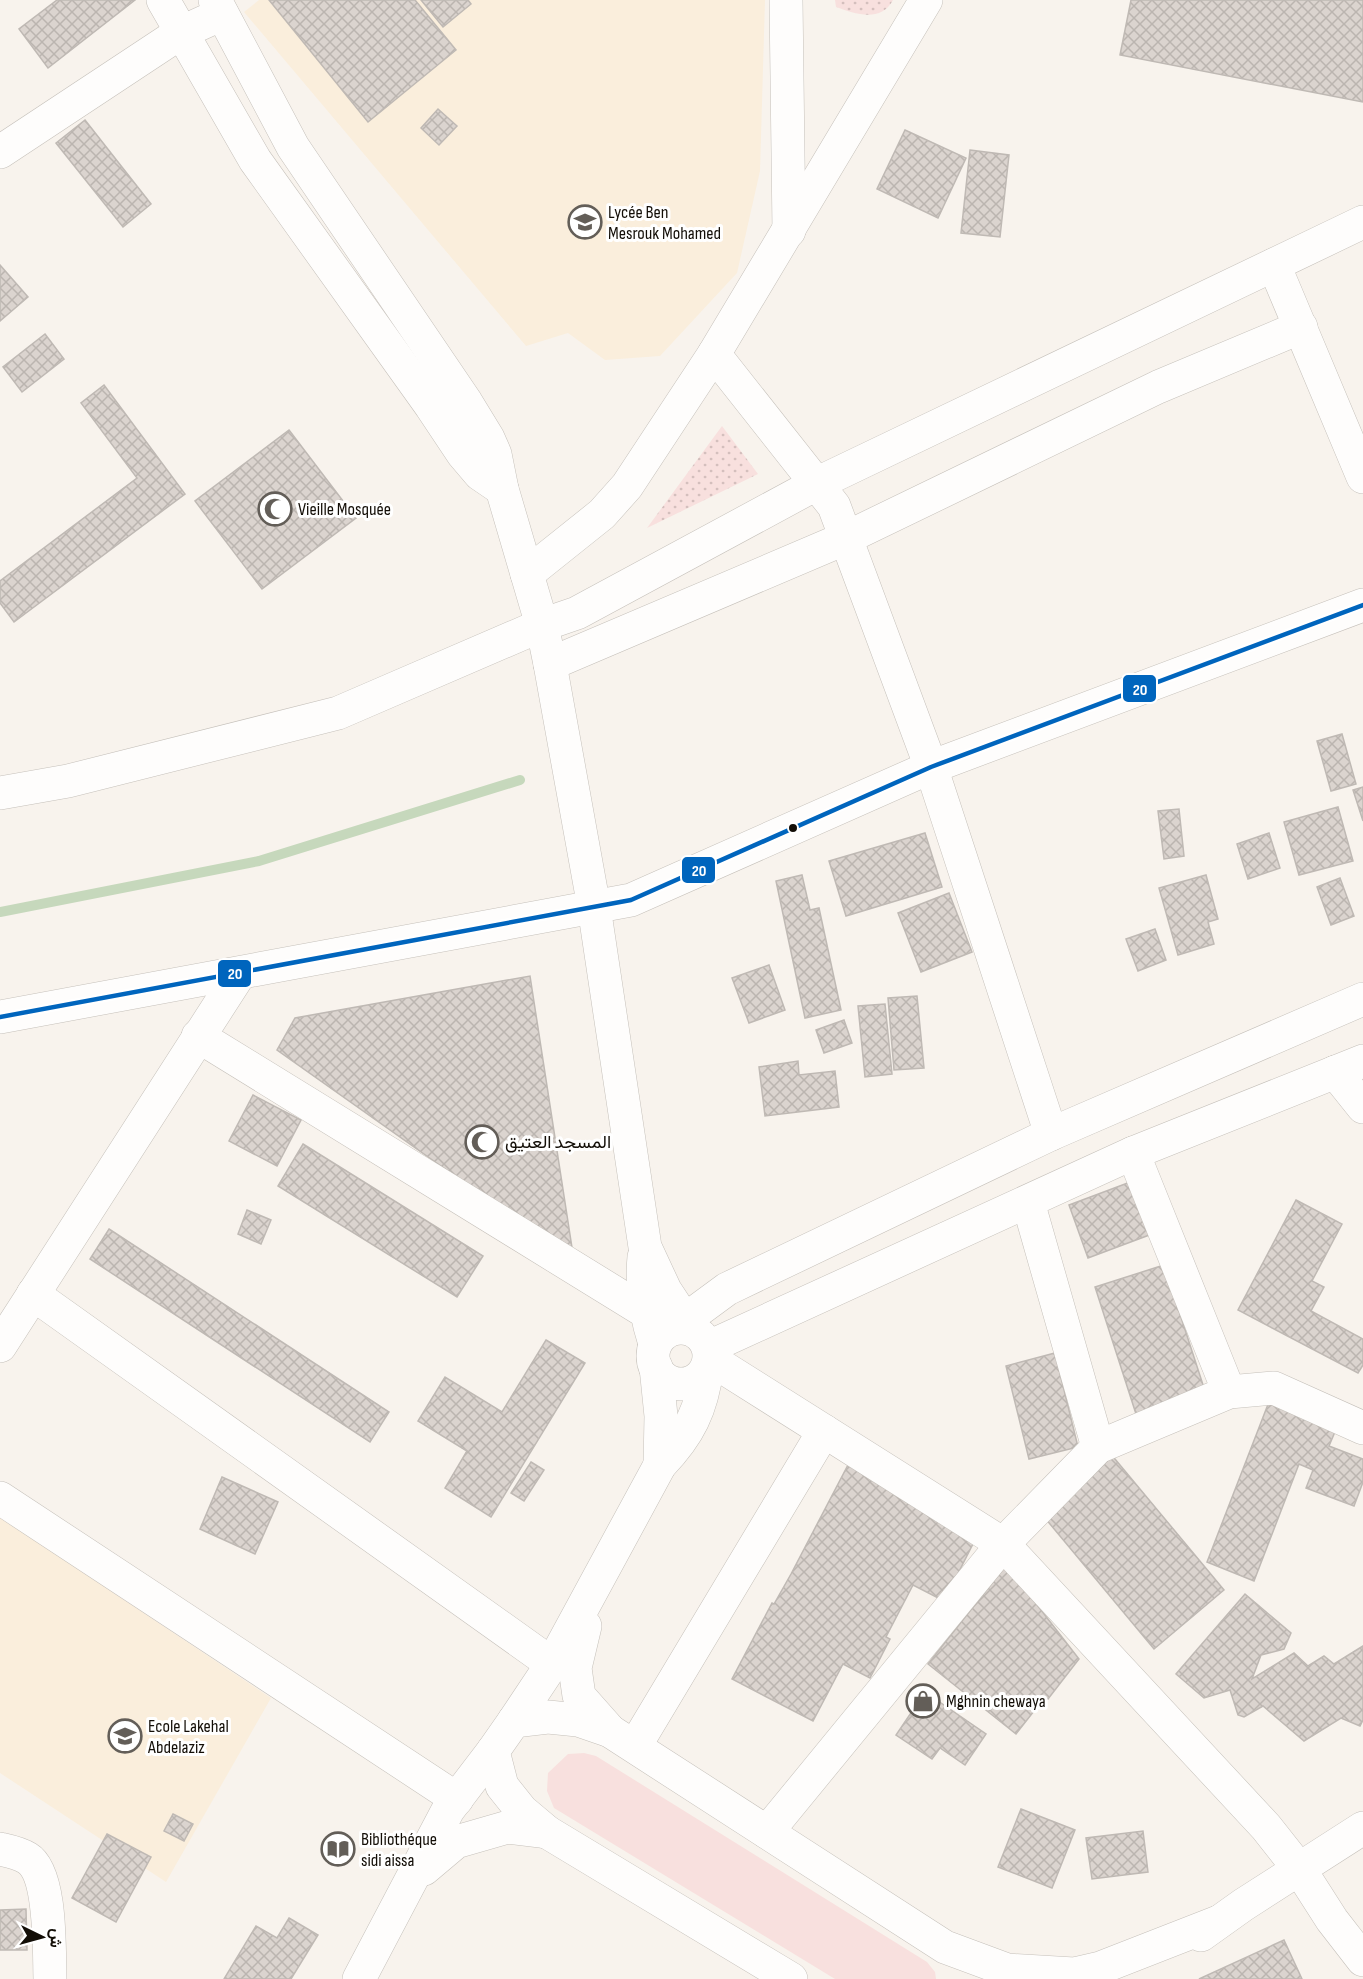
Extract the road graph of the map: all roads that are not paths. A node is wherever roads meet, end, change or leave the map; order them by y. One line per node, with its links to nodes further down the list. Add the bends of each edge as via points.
1 (163, 0): 5 (street)
2 (786, 0): 8 (street)
3 (926, 0): 8 (street)
4 (218, 7): 5 (street); 14 (street, via 292,147 488,438)
5 (180, 33): 6 (street); 14 (street, via 255,160 463,454 480,474)
6 (0, 152)
7 (1363, 222): 9 (street)
8 (789, 231): 11 (street)
9 (1274, 265): 10 (street); 13 (street)
10 (1300, 327): 12 (street); 15 (street, via 1158,387)
11 (714, 354): 13 (street); 16 (street, via 627,486 602,514)
12 (1363, 477)
13 (816, 484): 15 (street, via 834,506); 18 (street, via 577,613)
14 (502, 489): 16 (street)
15 (846, 538): 19 (street); 20 (street)
16 (527, 574): 18 (street)
17 (1363, 604): 20 (street)
18 (542, 625): 19 (street); 21 (street, via 338,713 68,781)
19 (550, 664): 22 (street)
20 (931, 767): 22 (street, via 631,900); 29 (street)
21 (0, 793)
22 (594, 907): 23 (street); 34 (street)
23 (240, 973): 25 (street); 26 (street)
24 (1363, 999): 29 (street)
25 (0, 1017)
26 (198, 1036): 33 (street); 34 (street)
27 (1349, 1066): 28 (street); 30 (street)
28 (1363, 1107)
29 (1051, 1134): 32 (street)
30 (1133, 1153): 31 (street); 37 (street)
31 (1028, 1202): 35 (street); 40 (street)
32 (727, 1289): 34 (street); 35 (street)
33 (33, 1294): 36 (street); 45 (street)
34 (655, 1301): 35 (street)
35 (686, 1345): 39 (street); 41 (street, via 661,1416); 41 (street, via 704,1390 688,1431)
36 (0, 1346)
37 (1229, 1392): 38 (street, via 1274,1388); 40 (street)
38 (1363, 1428)
39 (824, 1431): 43 (street); 47 (street)
40 (1098, 1447): 43 (street)
41 (660, 1465): 44 (street)
42 (0, 1498): 49 (street)
43 (1003, 1544): 52 (street); 54 (street, via 1266,1827)
44 (602, 1572): 45 (street); 47 (street, via 575,1668 579,1696)
45 (552, 1664): 46 (street)
46 (514, 1721): 47 (street, via 548,1717 578,1720); 48 (street)
47 (622, 1739): 52 (street)
48 (494, 1751): 49 (street); 51 (street, via 502,1786 522,1812)
49 (457, 1799): 55 (street)
50 (1363, 1828): 54 (street)
51 (547, 1832): 55 (street, via 508,1827 456,1842); 61 (street)
52 (767, 1832): 57 (street)
53 (0, 1849): 59 (street, via 28,1858 39,1873 47,1899)
54 (1300, 1870): 56 (street); 58 (street)
55 (413, 1877): 60 (street)
56 (1218, 1922): 57 (street, via 1117,1962 1074,1974 1007,1970); 63 (street, via 1169,1959)
57 (945, 1947): 62 (street)
58 (1363, 1960)
59 (50, 1979)
60 (359, 1979)
61 (791, 1979)
62 (955, 1979)
63 (1131, 1979)

